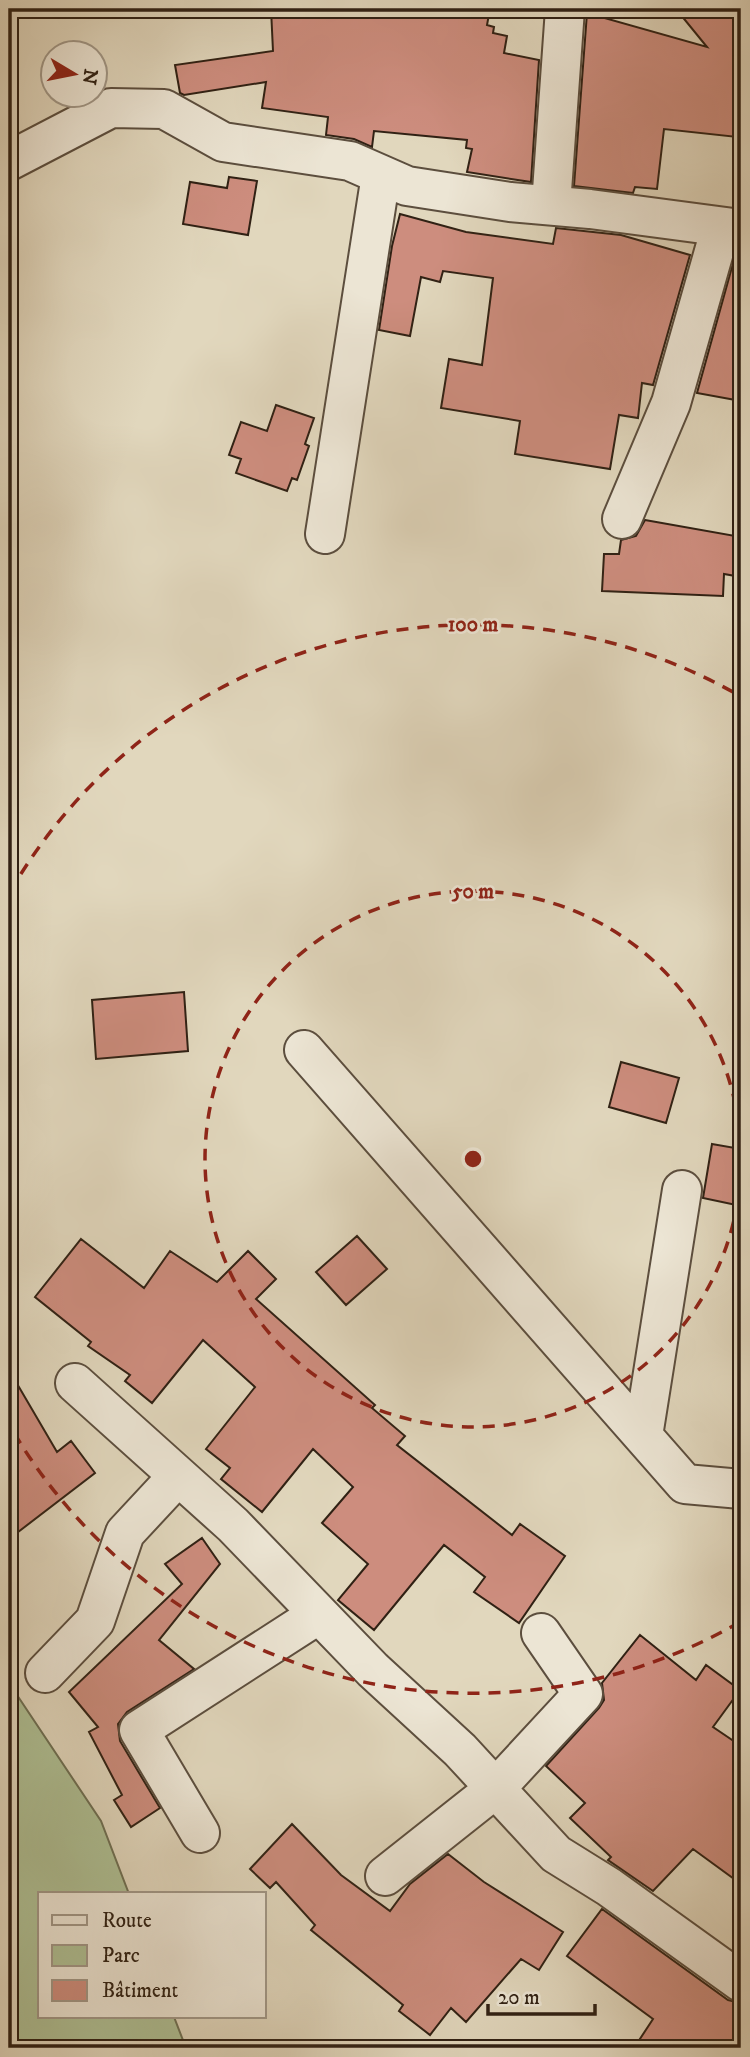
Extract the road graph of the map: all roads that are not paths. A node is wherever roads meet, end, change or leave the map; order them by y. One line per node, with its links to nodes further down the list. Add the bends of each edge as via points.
1 (565, 9): 4 (street)
2 (9, 161): 3 (street, via 111,108 164,109 223,142 350,161)
3 (381, 175): 4 (street, via 407,186); 7 (street)
4 (551, 205): 5 (street)
5 (731, 228): 6 (street, via 671,403)
6 (622, 519)
7 (325, 534)
8 (304, 1050): 11 (street)
9 (682, 1190): 11 (street)
10 (75, 1383): 12 (street)
11 (643, 1436): 13 (street, via 685,1484)
12 (178, 1476): 14 (street); 16 (street, via 125,1533 95,1621)
13 (741, 1489)
14 (319, 1614): 17 (street); 18 (street, via 139,1730)
15 (541, 1633): 17 (street, via 583,1694)
16 (45, 1673)
17 (496, 1788): 19 (street); 20 (street, via 556,1854)
18 (200, 1833)
19 (385, 1876)
20 (741, 1982)

